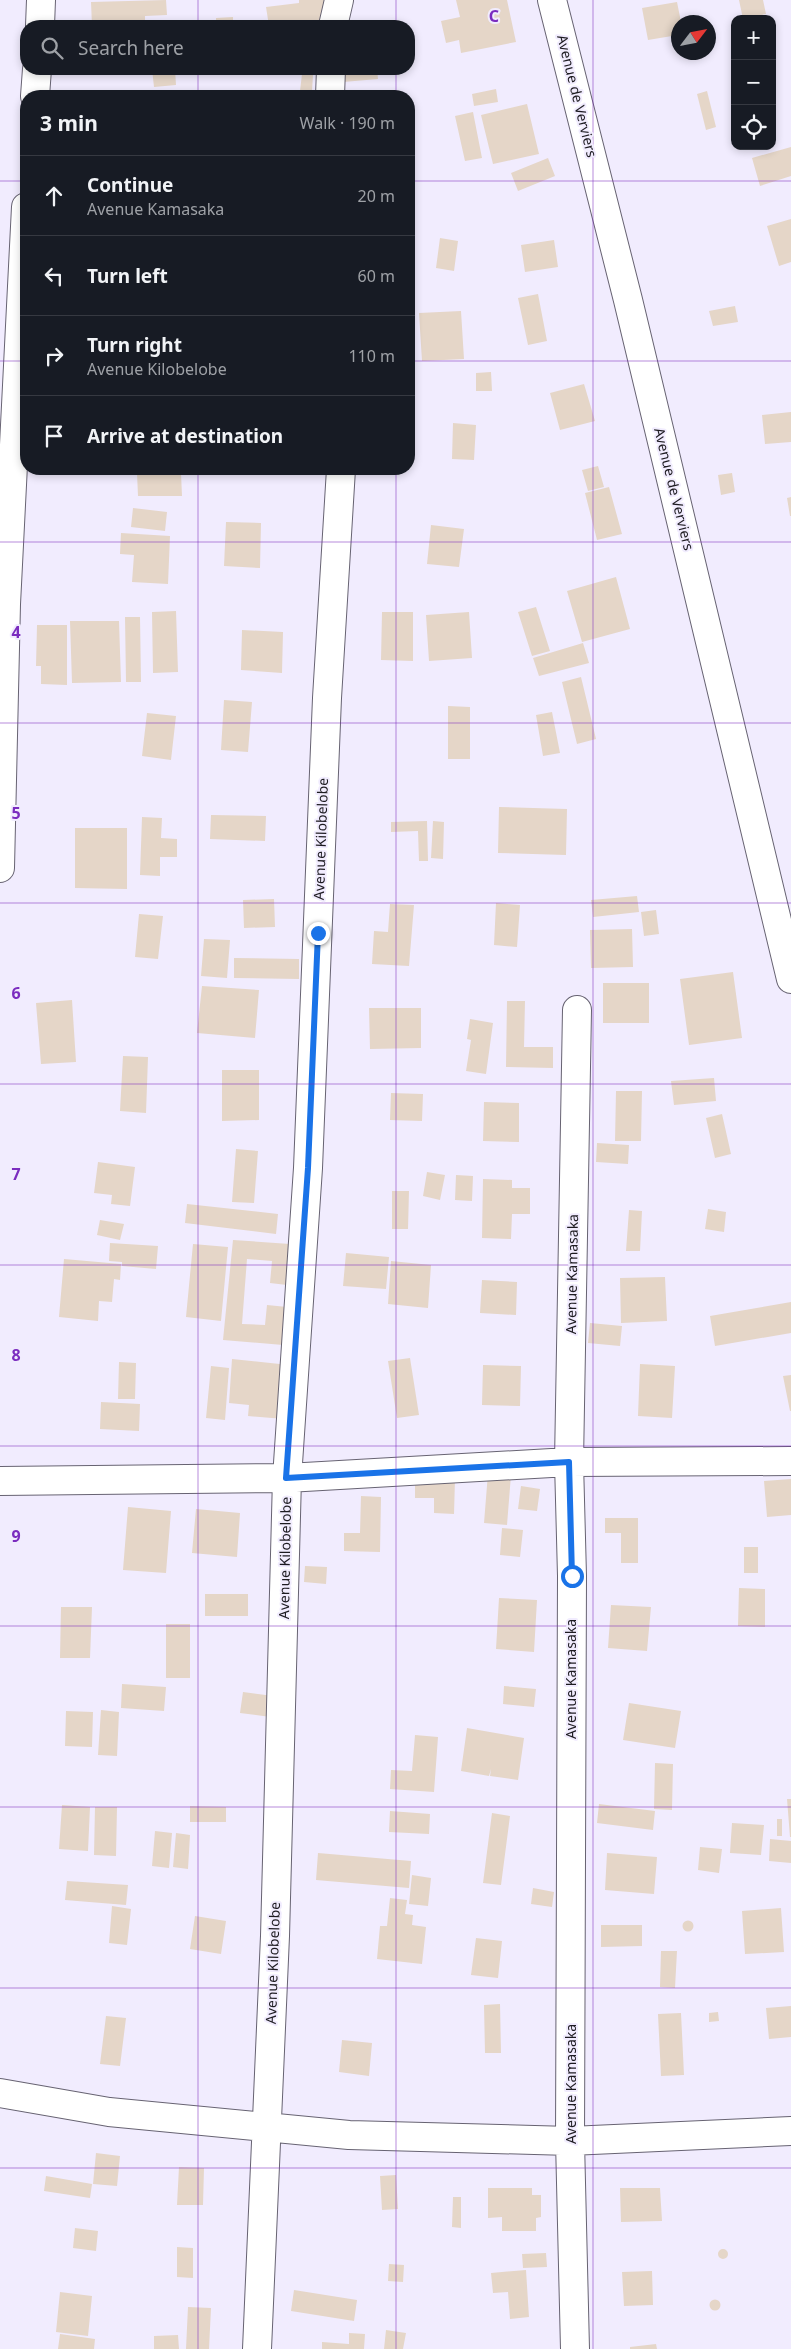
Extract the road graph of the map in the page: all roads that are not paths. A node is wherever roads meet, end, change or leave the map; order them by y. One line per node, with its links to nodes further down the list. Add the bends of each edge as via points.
1 (41, 0): 4 (street)
2 (339, 0): 5 (street)
3 (552, 0): 13 (street, Avenue de Verviers, via 628,300)
4 (40, 20)
5 (334, 20)
6 (37, 75): 8 (street)
7 (330, 75): 9 (street)
8 (35, 90)
9 (330, 90)
10 (20, 329): 12 (street, via 7,594)
11 (341, 475): 17 (street, Avenue Kilobelobe, via 327,698 308,1168)
12 (0, 868)
13 (791, 980)
14 (577, 1010): 16 (street, Avenue Kamasaka)
15 (791, 1461): 16 (street)
16 (569, 1462): 17 (street); 22 (street, Avenue Kamasaka, via 572,1576)
17 (286, 1478): 18 (street); 20 (street, Avenue Kilobelobe)
18 (0, 1480)
19 (0, 2094): 20 (street, via 109,2112)
20 (267, 2127): 22 (street, via 350,2135); 23 (street, Avenue Kilobelobe)
21 (791, 2131): 22 (street)
22 (570, 2141): 24 (street, Avenue Kamasaka)
23 (257, 2349)
24 (575, 2349)

